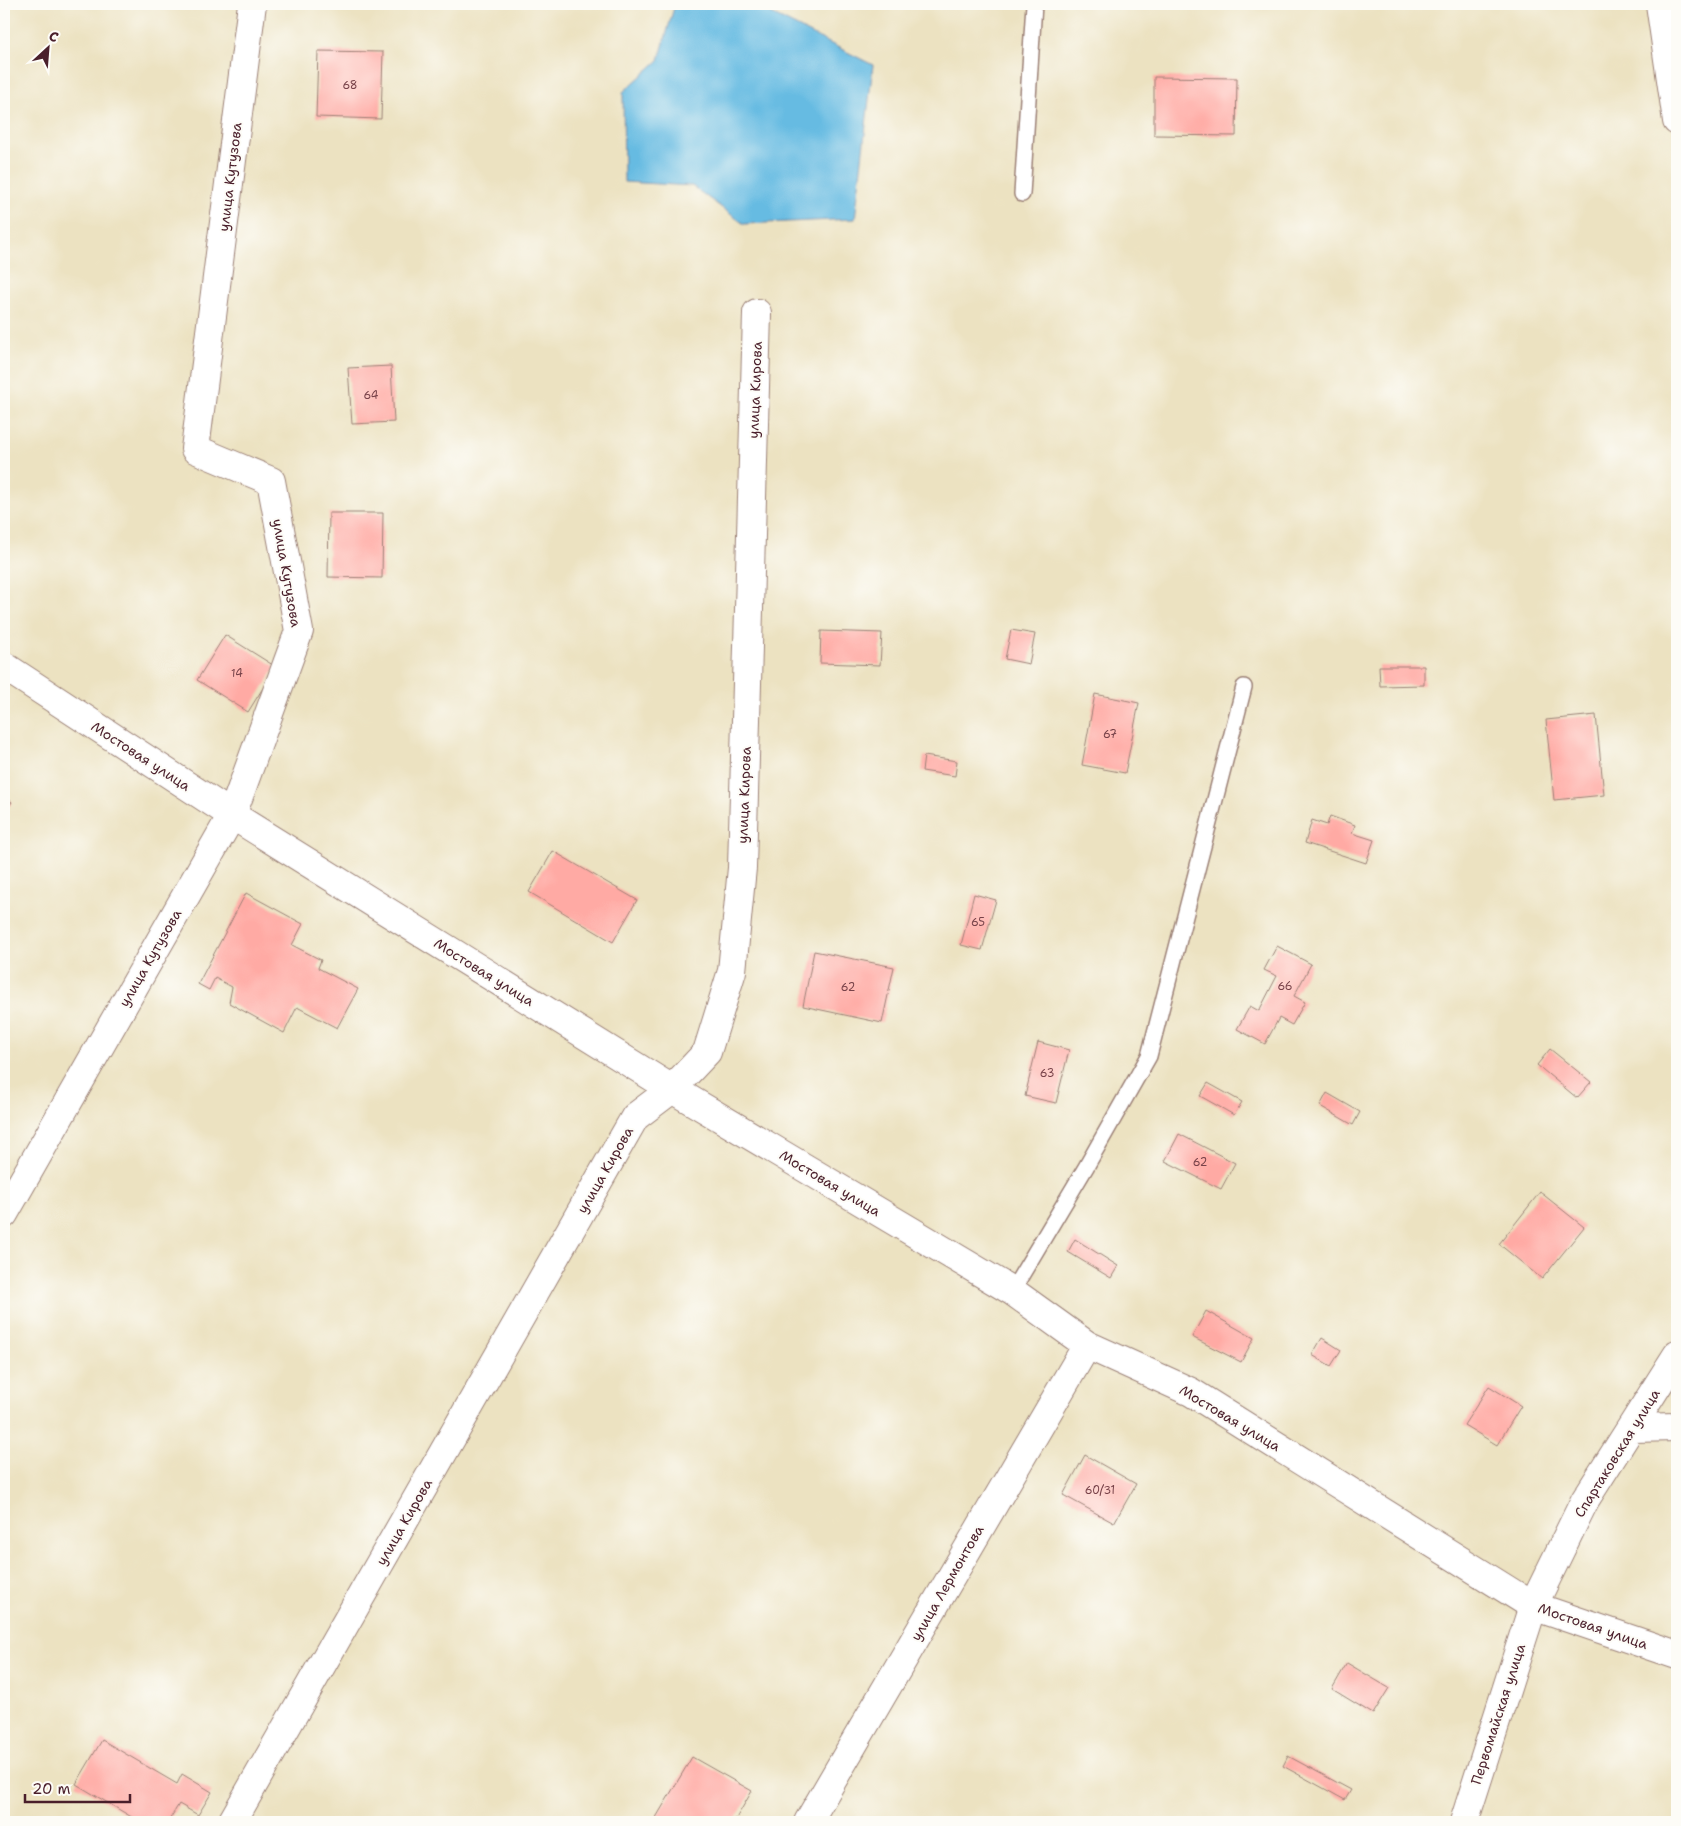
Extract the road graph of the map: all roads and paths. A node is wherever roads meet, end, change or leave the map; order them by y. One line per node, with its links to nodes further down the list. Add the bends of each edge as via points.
1 (252, 4): 9 (street, улица Кутузова, via 195,449 271,481 299,631)
2 (1034, 4): 5 (lane)
3 (1660, 4): 4 (street)
4 (1677, 122)
5 (1022, 194)
6 (757, 313): 10 (street, улица Кирова, via 742,868 732,971 707,1052)
7 (4, 666): 9 (street, Мостовая улица)
8 (1244, 687): 12 (lane, via 1149,1056)
9 (232, 815): 10 (street, Мостовая улица); 11 (street, улица Кутузова)
10 (672, 1089): 12 (street, Мостовая улица); 19 (street, улица Кирова, via 636,1117)
11 (4, 1214)
12 (1012, 1291): 13 (street, Мостовая улица)
13 (1087, 1345): 17 (street, Мостовая улица, via 1191,1392); 20 (street, улица Лермонтова)
14 (1677, 1356): 16 (street, Спартаковская улица)
15 (1677, 1426): 16 (street)
16 (1632, 1428): 17 (street, Спартаковская улица, via 1585,1500)
17 (1533, 1606): 18 (street, Мостовая улица); 21 (street, Первомайская улица)
18 (1677, 1655)
19 (232, 1822)
20 (808, 1822)
21 (1464, 1822)

